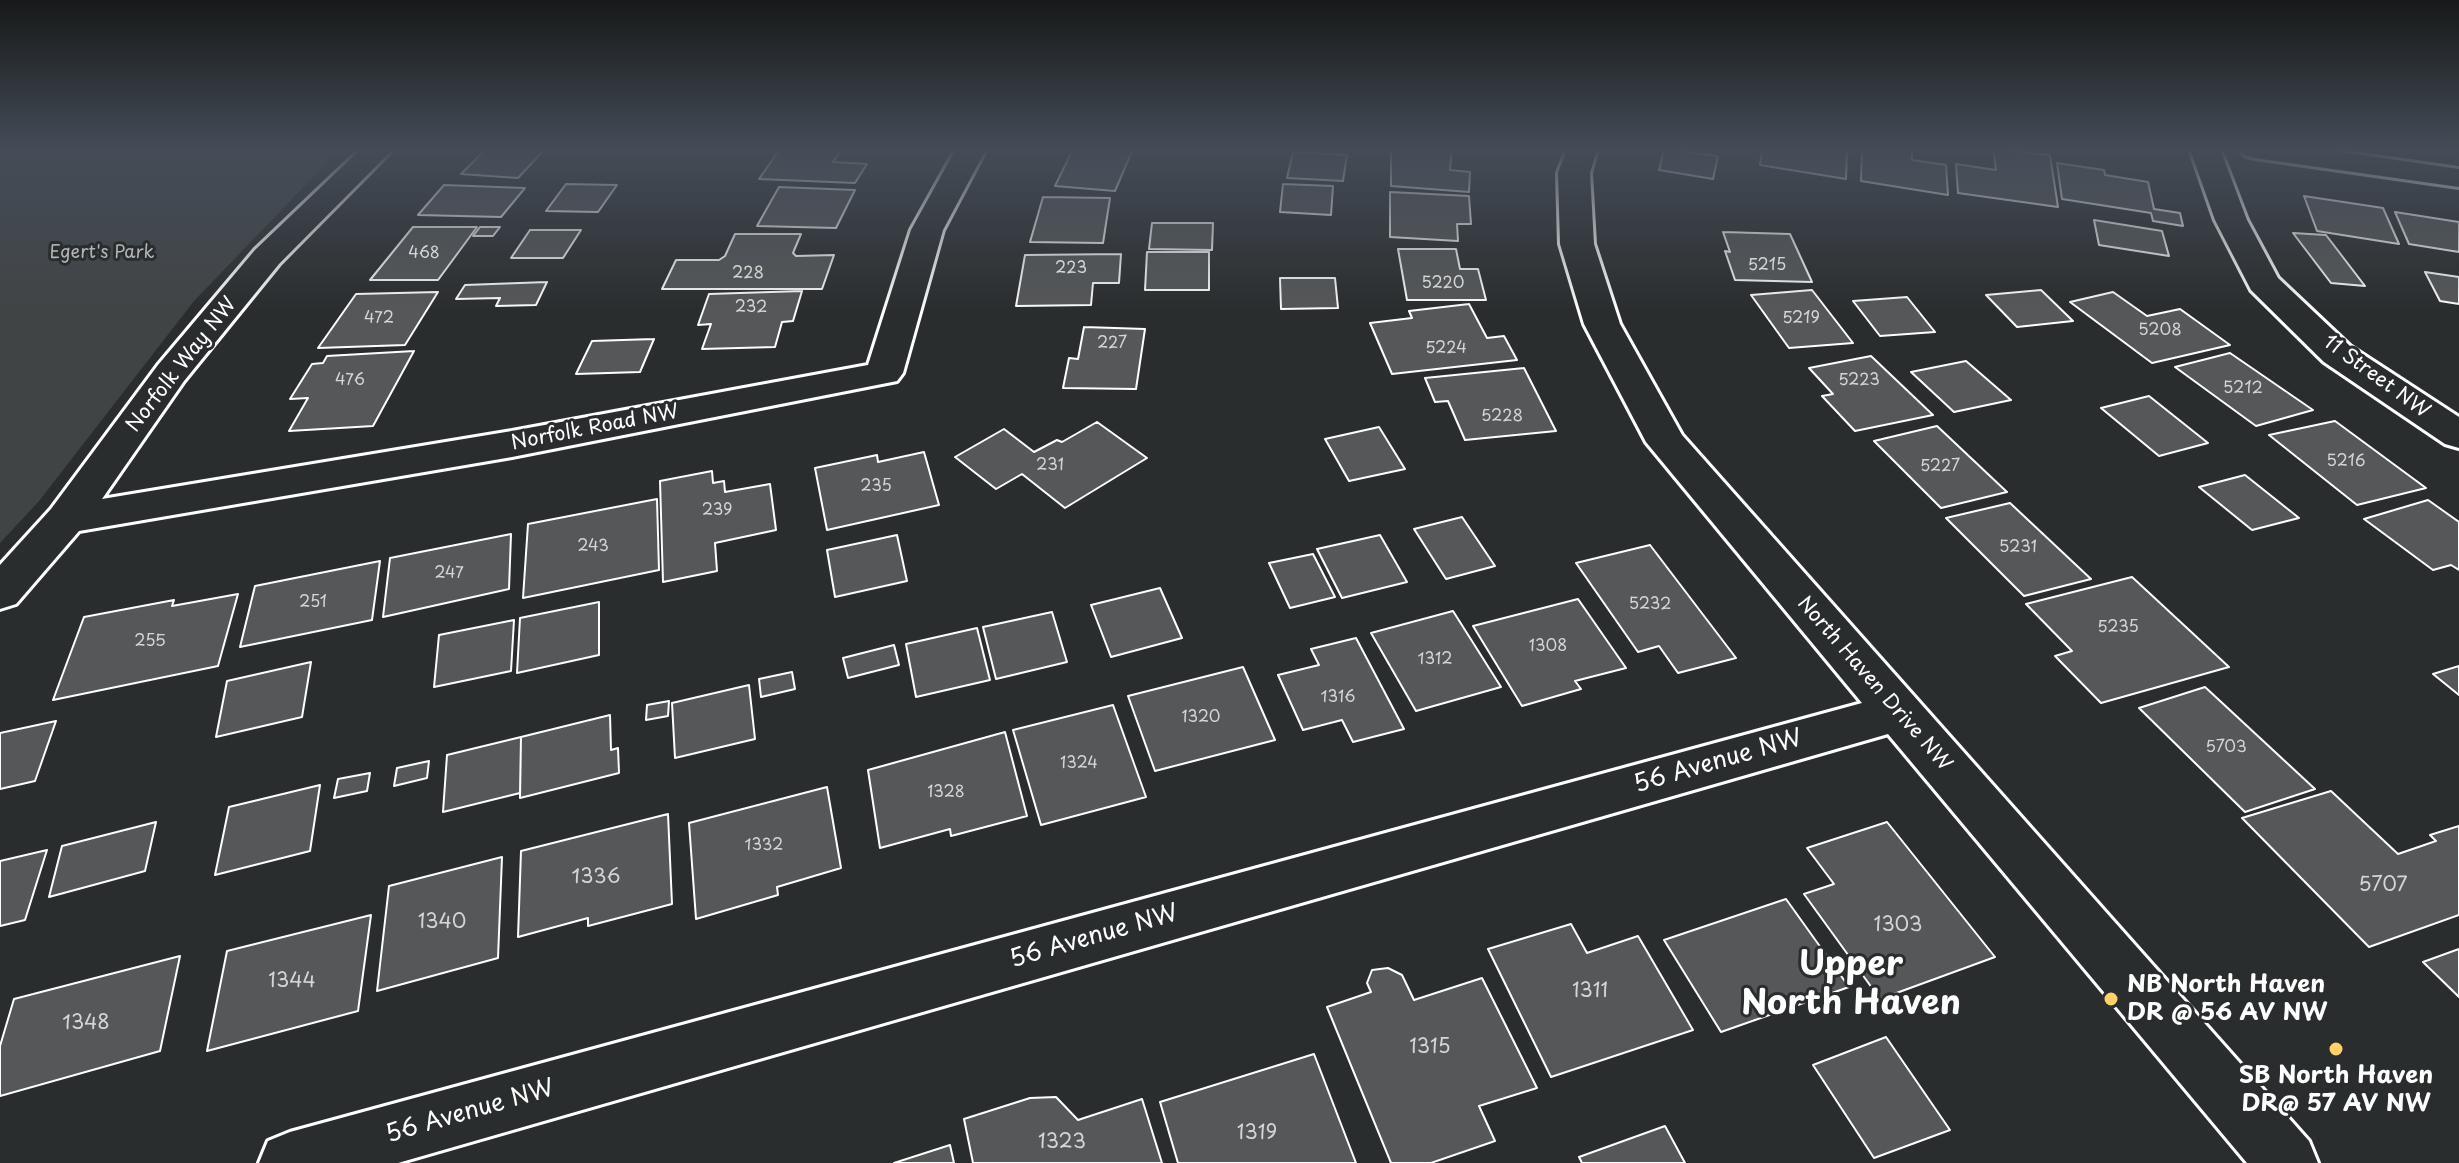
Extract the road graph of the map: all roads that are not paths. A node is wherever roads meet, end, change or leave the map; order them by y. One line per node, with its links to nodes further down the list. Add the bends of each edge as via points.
1 (322, 203): 6 (street, Norfolk Way NW, via 267,257 171,373)
2 (942, 203): 6 (street, Norfolk Road NW, via 927,230 884,373 512,444)
3 (1575, 203): 8 (street, North Haven Drive NW, via 1577,244 1602,324 1666,442)
4 (2225, 203): 5 (street, 11 Street NW, via 2263,283 2337,354)
5 (2459, 435)
6 (66, 519): 7 (street, Norfolk Way NW)
7 (0, 593)
8 (1898, 712): 9 (street, 56 Avenue NW); 10 (street, North Haven Drive NW)
9 (290, 1163)
10 (2287, 1163)

